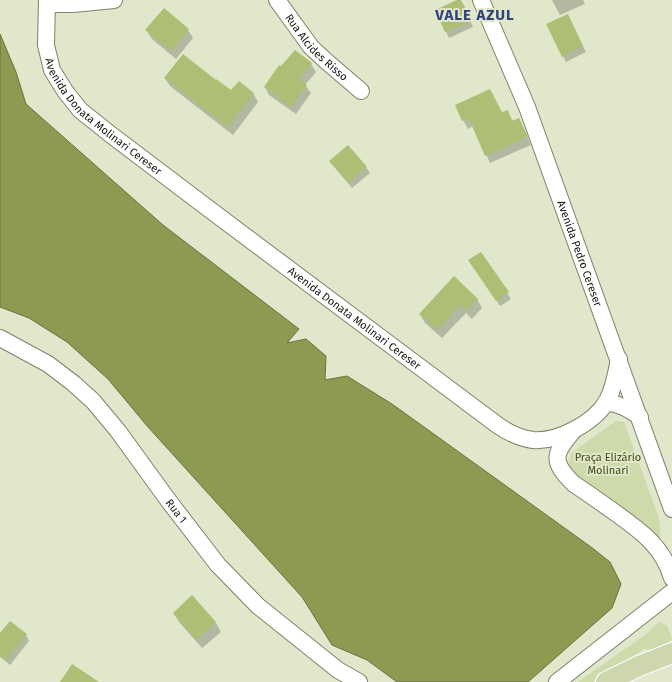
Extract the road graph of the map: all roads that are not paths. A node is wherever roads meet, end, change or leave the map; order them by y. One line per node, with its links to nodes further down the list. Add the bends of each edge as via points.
1 (114, 0): 4 (street, via 73,4)
2 (277, 0): 5 (street, Rua Alcides Risso, via 311,47)
3 (481, 0): 7 (street, Avenida Pedro Cereser, via 527,107)
4 (47, 2): 10 (street, Avenida Donata Molinari Cereser, via 46,45 52,70 80,110 496,424 514,435 533,440 547,439)
5 (361, 91)
6 (0, 338): 15 (street, Rua 1, via 48,364 92,401 118,431 223,570 258,606 338,670)
7 (619, 359): 8 (street, via 616,378); 9 (street, Avenida Pedro Cereser)
8 (606, 402): 9 (street, via 627,408); 10 (street, via 597,413)
9 (640, 417): 11 (street, Avenida Pedro Cereser)
10 (574, 430): 12 (street, via 558,450 559,466 574,484 644,533 662,554)
11 (672, 509)
12 (672, 578)
13 (672, 592): 16 (street)
14 (672, 653): 17 (main road)
15 (358, 682)
16 (557, 682)
17 (606, 682)

